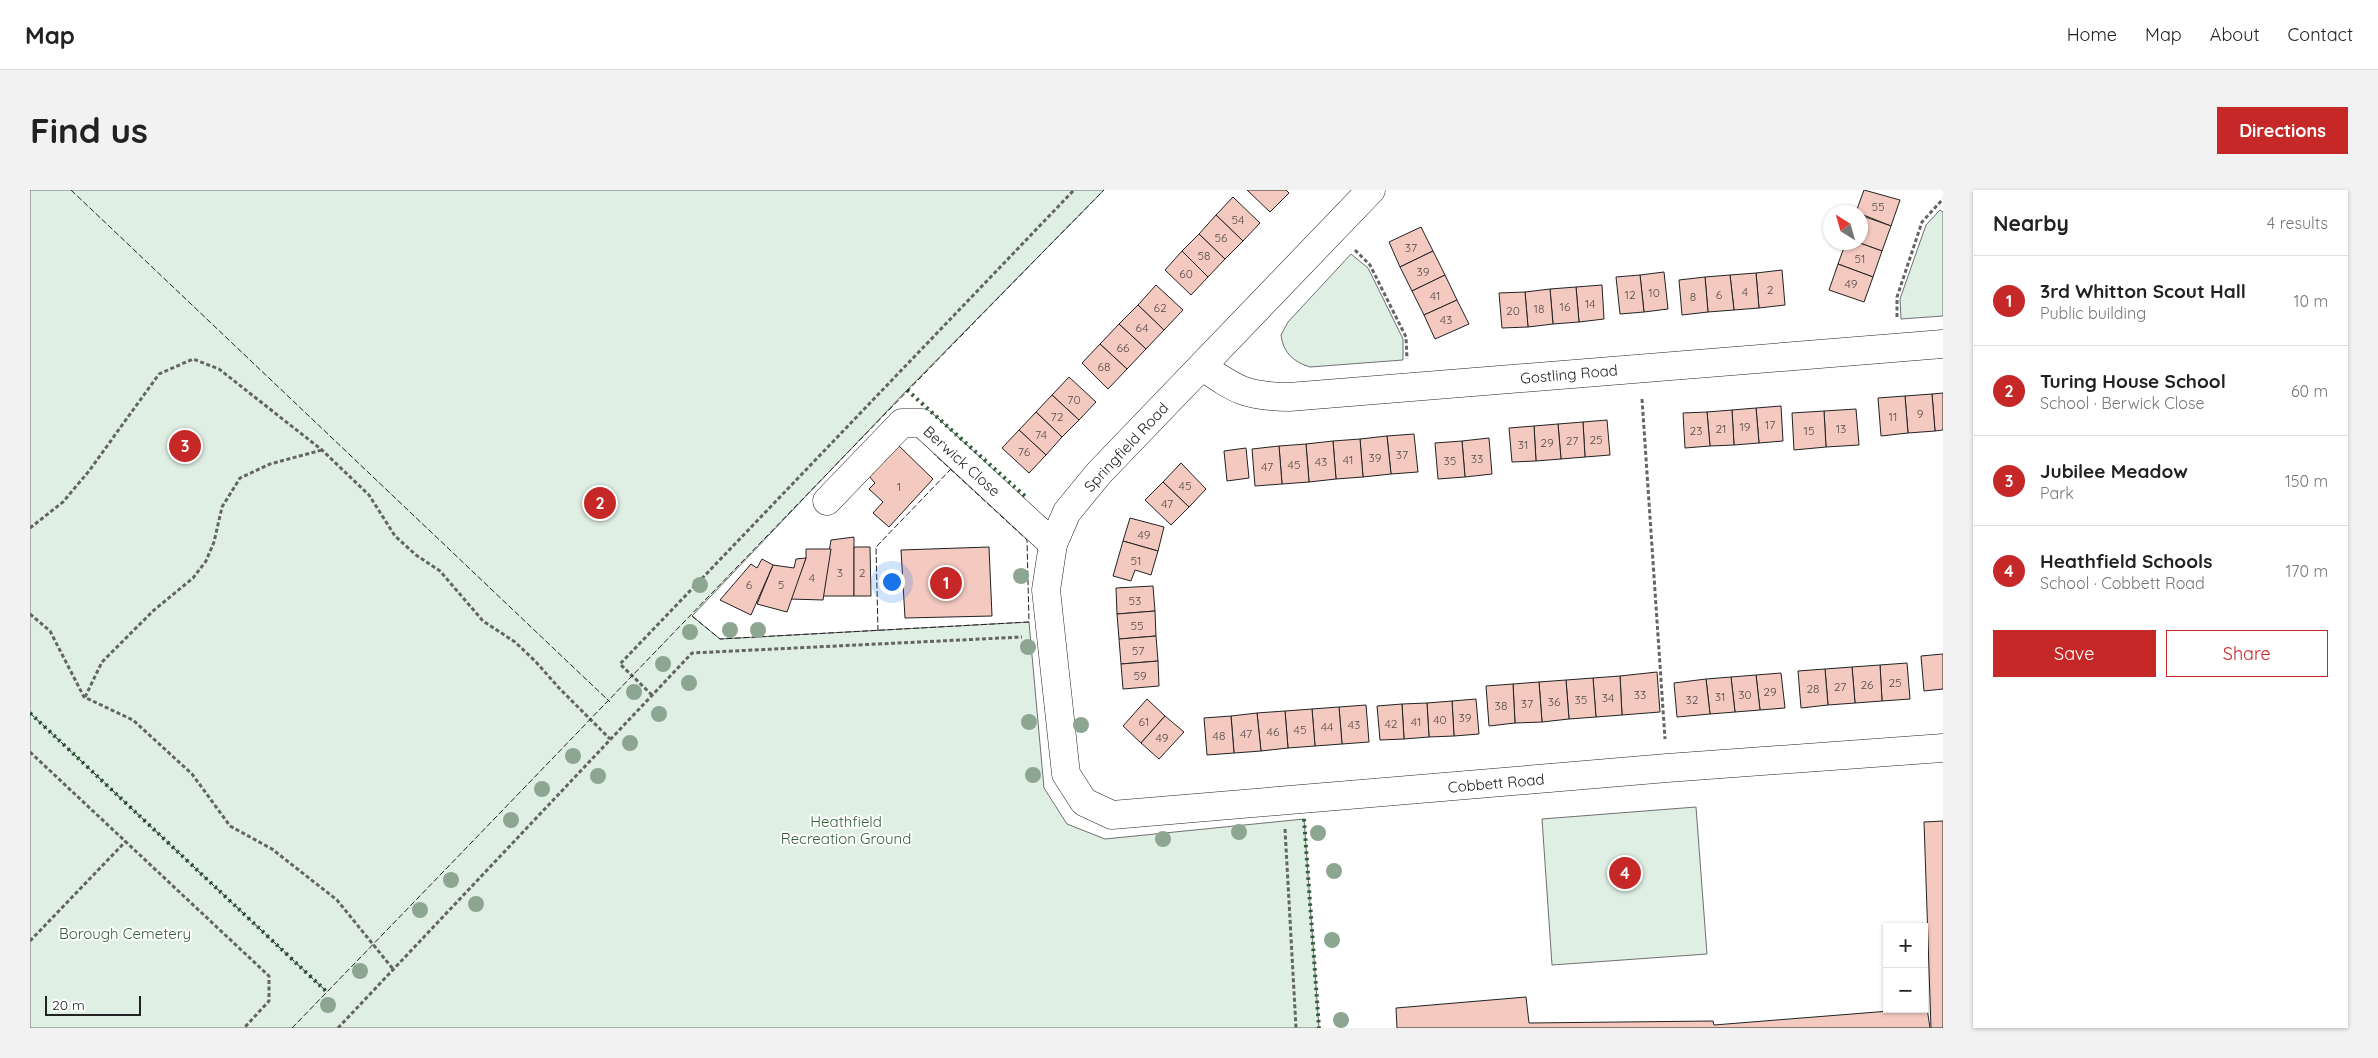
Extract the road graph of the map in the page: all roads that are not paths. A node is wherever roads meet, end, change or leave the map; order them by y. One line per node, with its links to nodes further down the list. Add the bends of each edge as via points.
1 (1371, 190): 3 (street, Springfield Road)
2 (1943, 344): 3 (street, Gostling Road, via 1289,397 1256,396 1233,388)
3 (1203, 367): 5 (street, Springfield Road, via 1099,473 1067,512)
4 (828, 501): 5 (street, Berwick Close, via 902,423 922,423)
5 (1053, 544): 7 (street, Springfield Road, via 1046,590)
6 (1943, 748): 7 (street, Cobbett Road, via 1112,815 1084,802)
7 (1066, 774)

